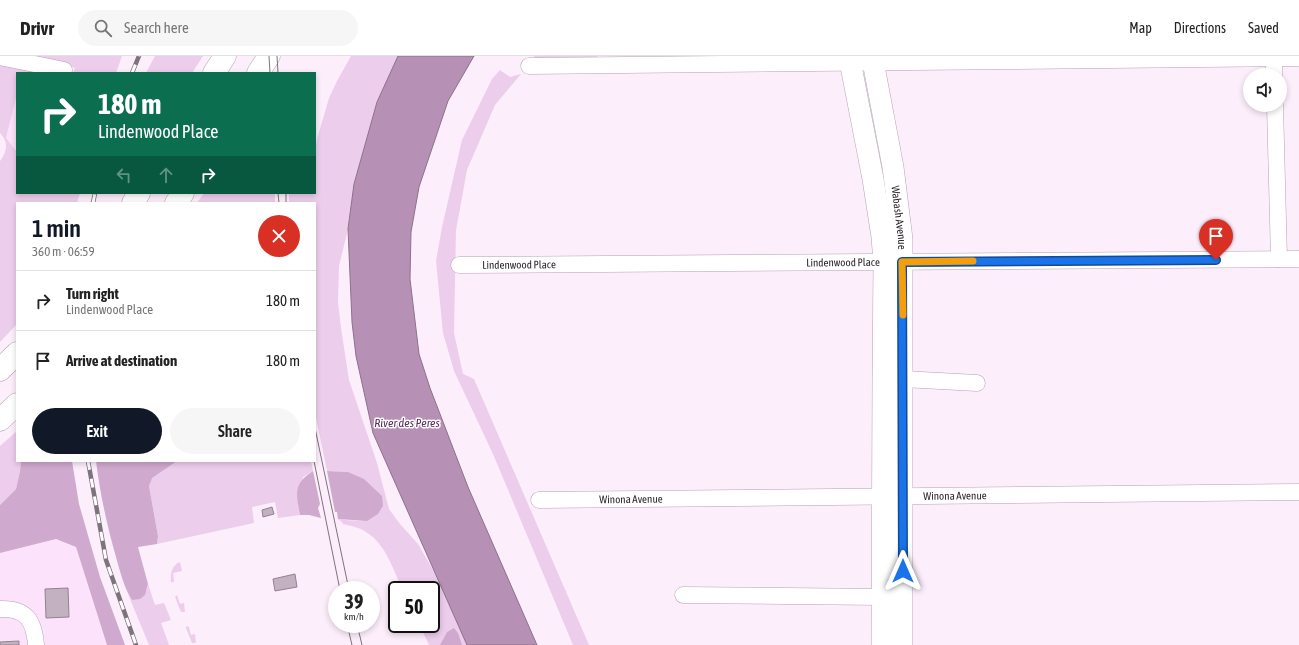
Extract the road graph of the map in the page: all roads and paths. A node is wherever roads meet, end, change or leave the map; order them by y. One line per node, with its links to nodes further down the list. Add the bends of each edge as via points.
1 (224, 56): 11 (highway)
2 (268, 56): 12 (highway)
3 (0, 57): 10 (street)
4 (873, 58): 5 (street); 7 (street); 16 (main road, Wabash Avenue, via 893,167 902,239)
5 (1274, 58): 6 (street); 9 (street)
6 (1299, 58)
7 (850, 60): 8 (street); 16 (main road, Wabash Avenue, via 882,237)
8 (529, 66)
9 (1274, 68)
10 (64, 70)
11 (215, 72)
12 (259, 72)
13 (1275, 112): 14 (street)
14 (1279, 259): 15 (street, Lindenwood Place); 16 (street, Lindenwood Place)
15 (1299, 259)
16 (893, 262): 17 (street, Lindenwood Place); 20 (main road, Wabash Avenue); 25 (main road, Wabash Avenue)
17 (459, 265)
18 (16, 354): 19 (highway)
19 (0, 370)
20 (903, 379): 21 (street); 26 (main road, Wabash Avenue)
21 (977, 383)
22 (16, 405): 23 (highway)
23 (0, 420)
24 (1299, 492): 26 (street, Winona Avenue)
25 (882, 496): 26 (street, Winona Avenue); 27 (street, Winona Avenue); 29 (main road, Wabash Avenue)
26 (903, 497): 33 (main road, Wabash Avenue)
27 (539, 500)
28 (683, 595): 29 (street)
29 (882, 597): 32 (main road, Wabash Avenue)
30 (0, 609): 31 (street, via 24,613 30,621)
31 (36, 645)
32 (882, 645)
33 (902, 645)

